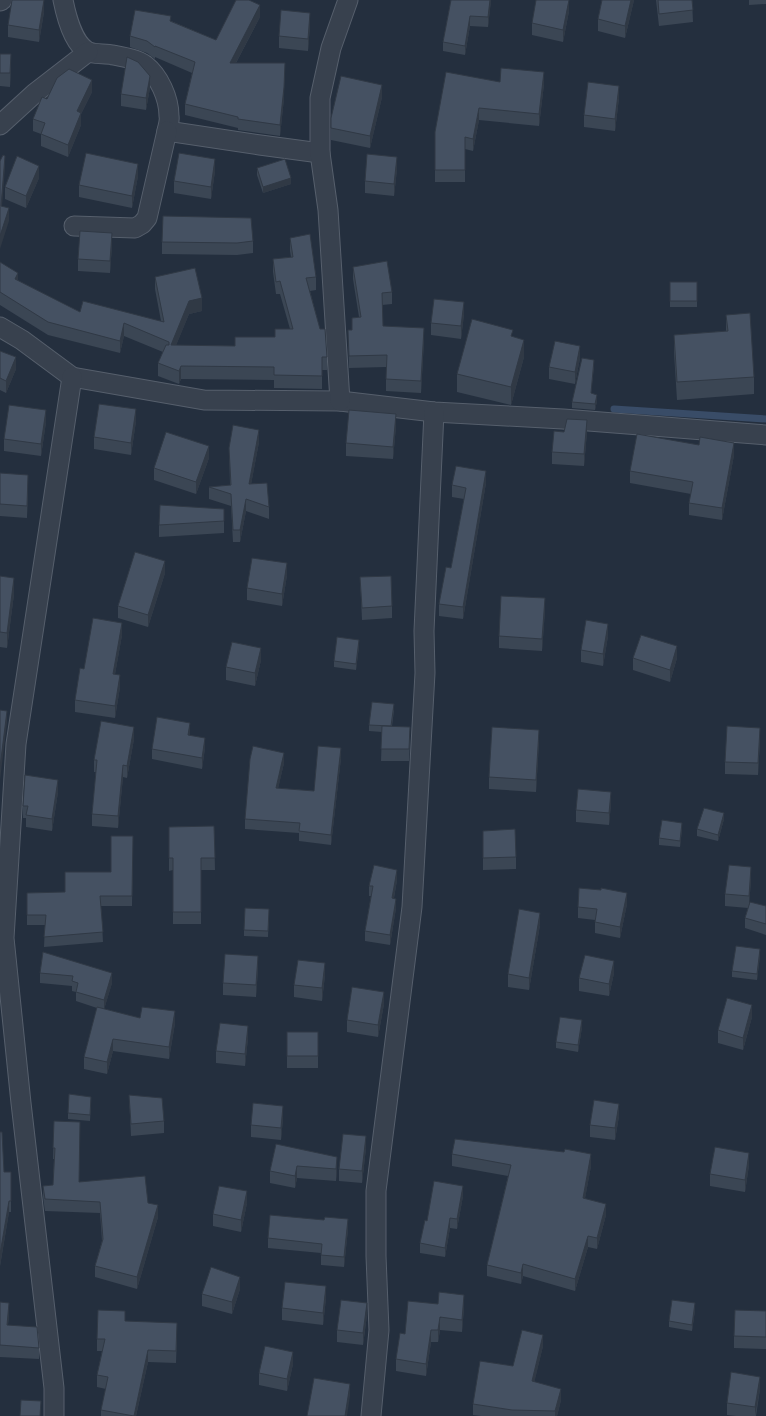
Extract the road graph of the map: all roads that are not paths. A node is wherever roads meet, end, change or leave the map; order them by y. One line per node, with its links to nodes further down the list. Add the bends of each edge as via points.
1 (63, 0): 3 (street, via 78,43)
2 (348, 0): 6 (street, via 331,48 320,98)
3 (88, 52): 4 (street); 5 (street, via 127,57 144,64 156,77 166,98 170,116)
4 (0, 124)
5 (167, 131): 6 (street); 7 (street, via 147,218 142,224 135,228)
6 (320, 153): 10 (street, via 328,210)
7 (74, 226)
8 (0, 327): 9 (street)
9 (72, 377): 10 (street, via 204,400); 13 (street, via 16,744 4,938 54,1388)
10 (340, 401): 11 (street)
11 (434, 412): 12 (street); 14 (street, via 425,673 412,907 376,1191 379,1330)
12 (766, 435)
13 (54, 1416)
14 (371, 1416)

